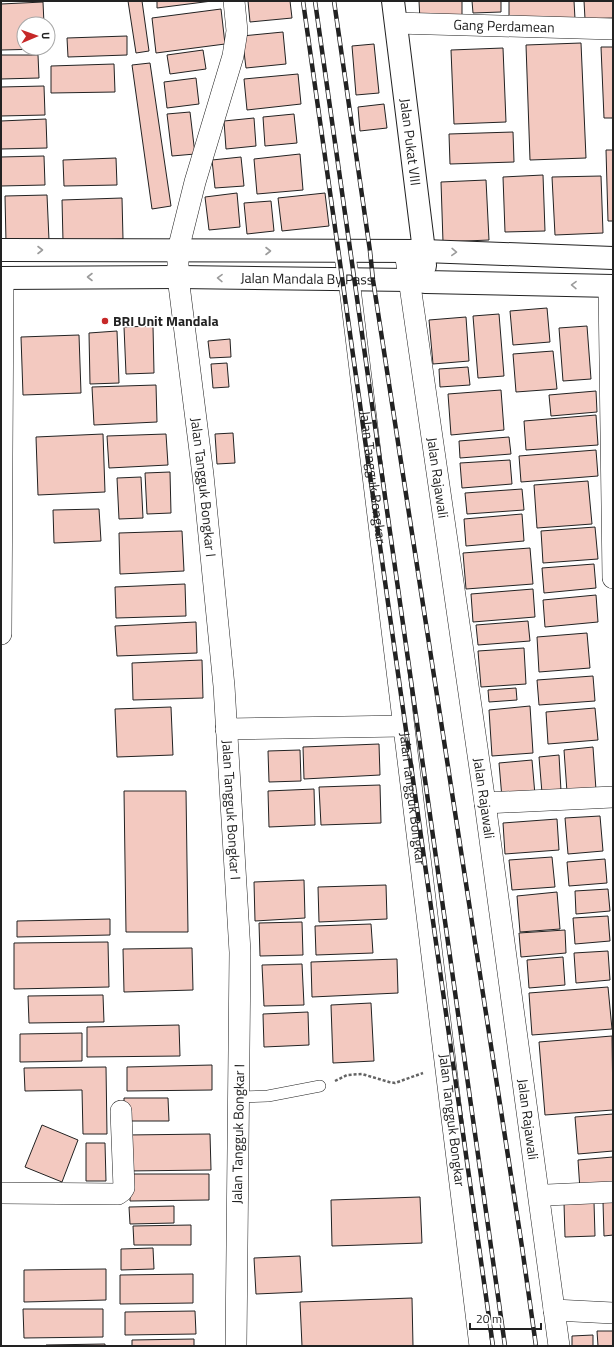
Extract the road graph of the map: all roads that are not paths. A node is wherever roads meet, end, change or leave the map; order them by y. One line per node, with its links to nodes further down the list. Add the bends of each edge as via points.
1 (234, 1): 6 (street, Jalan Tangguk Bongkar I, via 237,31 233,56 195,182)
2 (392, 1): 3 (street, Jalan Pukat VIII)
3 (396, 23): 4 (street, Gang Perdamean); 8 (street, Jalan Pukat VIII)
4 (613, 29)
5 (1, 250): 6 (street, Jalan Mandala By Pass, one-way to 6)
6 (178, 250): 7 (street, Jalan Mandala By Pass, one-way to 7); 10 (street, Jalan Tangguk Bongkar I)
7 (344, 251): 8 (street, Jalan Mandala By Pass); 12 (street, Jalan Tangguk Bongkar)
8 (415, 251): 9 (street, Jalan Mandala By Pass, one-way to 9); 13 (street, Jalan Pukat VIII)
9 (613, 258)
10 (178, 277): 11 (street, Jalan Mandala By Pass, one-way to 11); 12 (street, Jalan Mandala By Pass, one-way to 10); 18 (street, Jalan Tangguk Bongkar I, via 203,475)
11 (2, 278): 16 (street)
12 (349, 280): 13 (street, Jalan Mandala By Pass); 17 (street, Jalan Tangguk Bongkar)
13 (417, 281): 14 (street, Jalan Mandala By Pass, one-way to 13); 20 (street, Jalan Rajawali)
14 (611, 286): 15 (street)
15 (613, 578)
16 (1, 634)
17 (403, 726): 18 (street); 30 (street, Jalan Tangguk Bongkar)
18 (226, 729): 22 (street, Jalan Tangguk Bongkar I, via 240,952)
19 (613, 797): 20 (street)
20 (485, 803): 27 (street, Jalan Rajawali)
21 (320, 1086): 22 (lane, via 268,1096)
22 (239, 1097): 29 (street, Jalan Tangguk Bongkar I)
23 (121, 1112): 25 (street, via 124,1188 118,1194)
24 (613, 1192): 26 (street)
25 (1, 1193)
26 (547, 1195)
27 (554, 1310): 28 (street); 31 (street, Jalan Rajawali)
28 (613, 1313)
29 (236, 1346)
30 (480, 1346)
31 (559, 1346)

